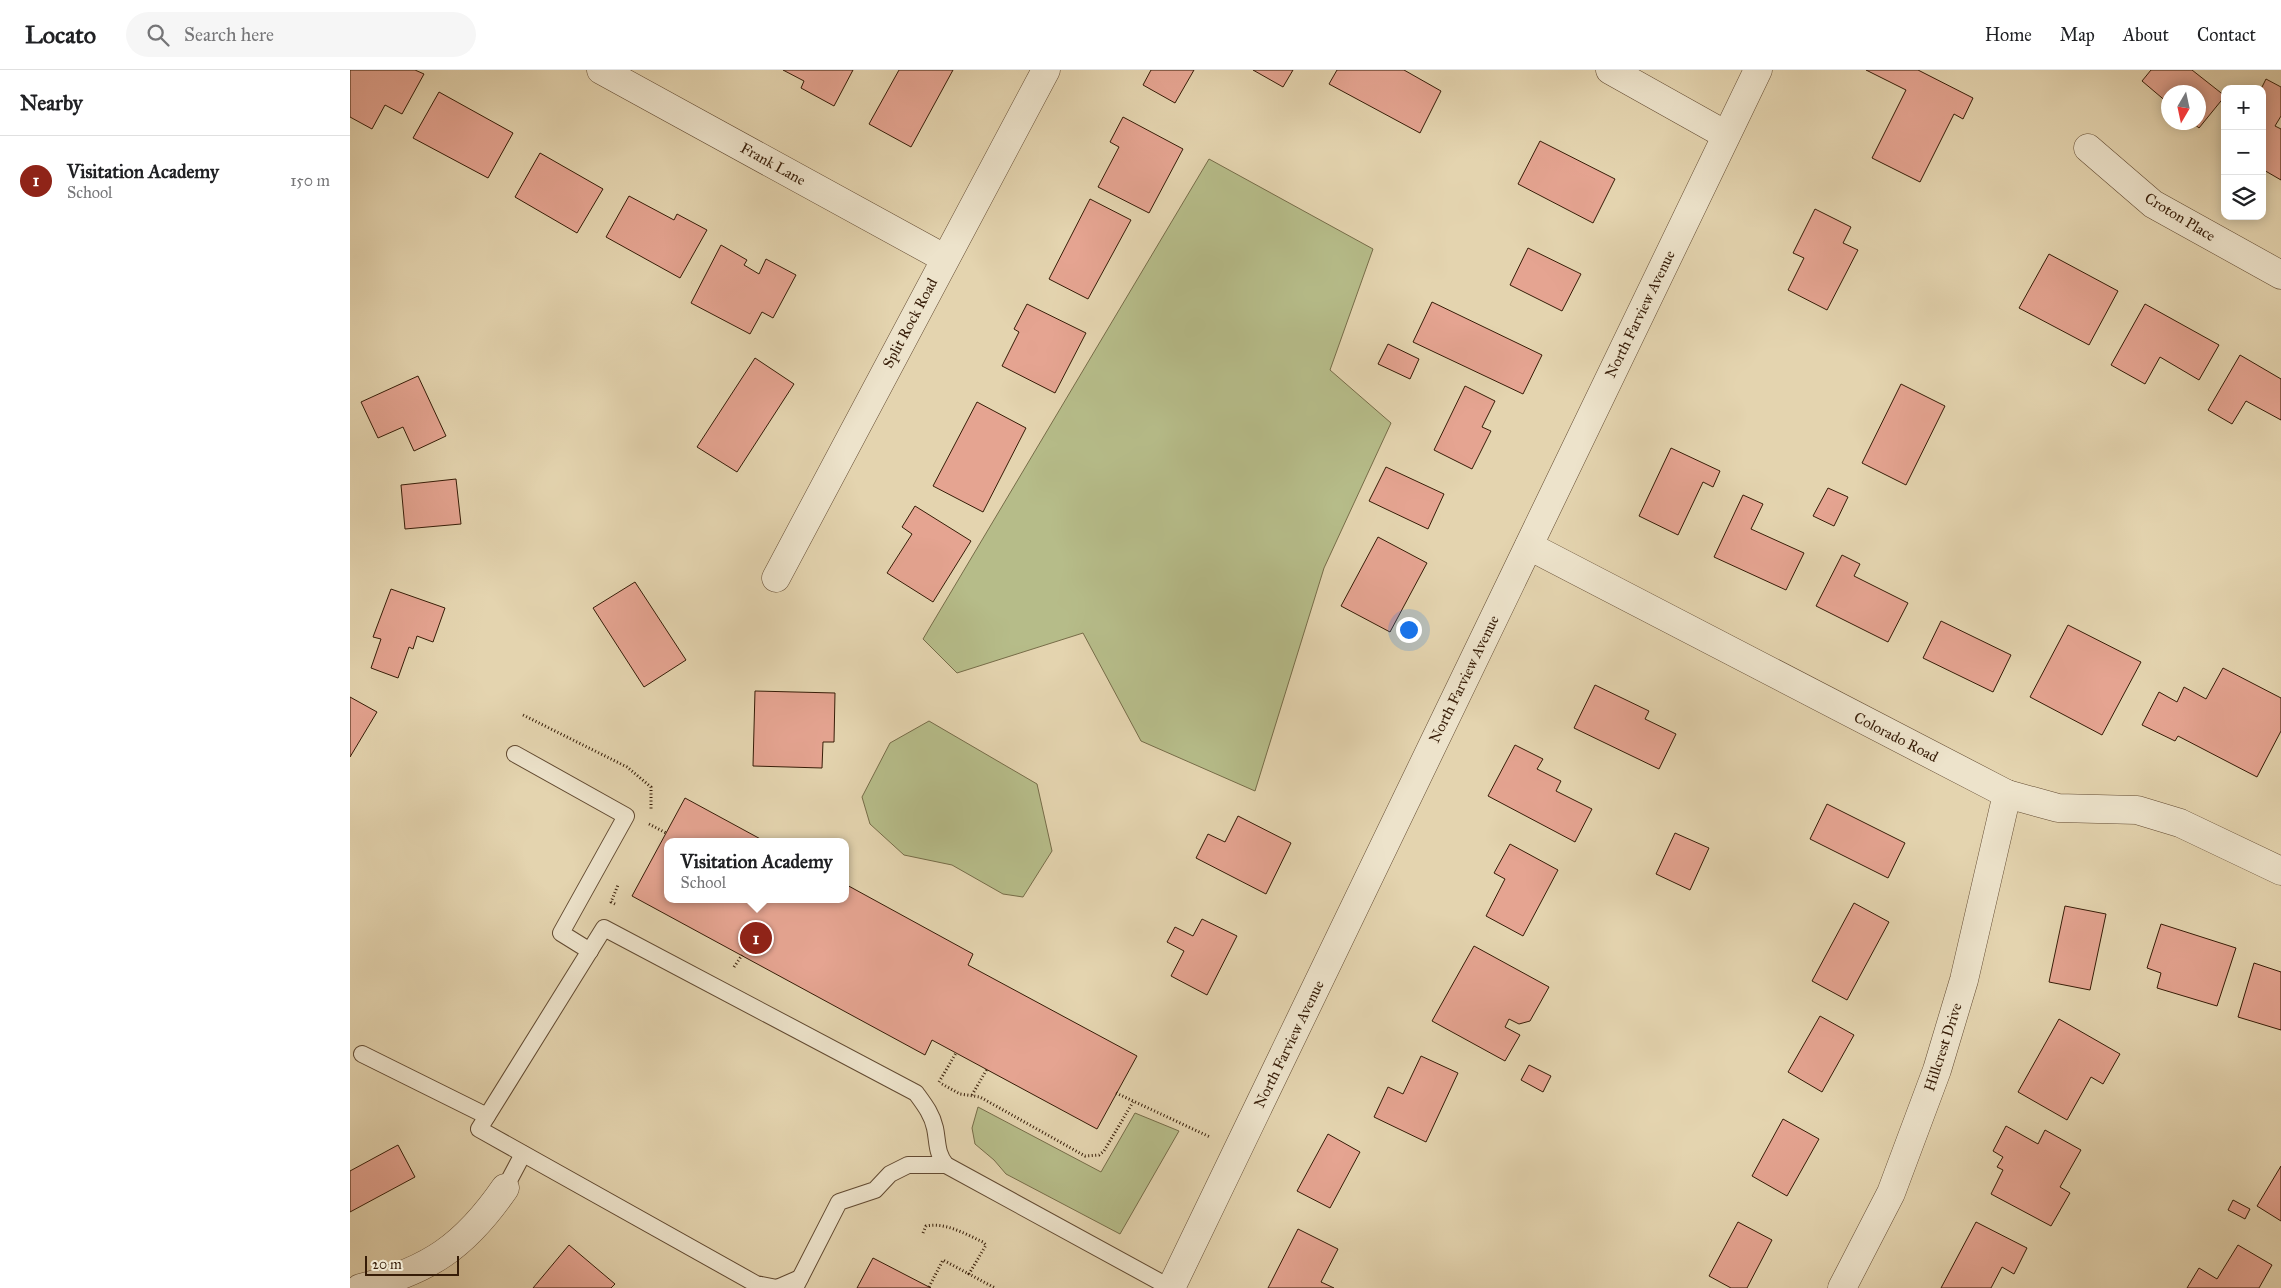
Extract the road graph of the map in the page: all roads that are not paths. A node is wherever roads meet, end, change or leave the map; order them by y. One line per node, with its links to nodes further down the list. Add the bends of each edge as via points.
1 (601, 70): 7 (street, Frank Lane)
2 (1046, 70): 7 (street, Split Rock Road)
3 (1610, 70): 5 (street)
4 (1758, 70): 5 (street, North Farview Avenue)
5 (1726, 135): 9 (street, North Farview Avenue)
6 (2088, 148): 8 (street, Croton Place, via 2153,204)
7 (944, 258): 10 (street, Split Rock Road)
8 (2281, 275)
9 (1529, 546): 12 (street, Colorado Road); 22 (street, North Farview Avenue)
10 (776, 578)
11 (514, 754): 14 (lane, via 626,816 561,933)
12 (2007, 794): 13 (street, Colorado Road, via 2058,808 2137,810 2180,823); 23 (street, Hillcrest Drive, via 1964,980 1937,1070 1891,1193)
13 (2281, 871)
14 (590, 951): 16 (lane); 18 (lane, via 604,928 916,1093 928,1109 935,1127 936,1147)
15 (362, 1054): 16 (lane)
16 (487, 1116): 17 (lane, via 479,1129)
17 (523, 1154): 19 (lane); 20 (lane, via 756,1284 777,1288)
18 (946, 1165): 20 (lane, via 908,1165 890,1174 875,1190 839,1202); 22 (lane)
19 (505, 1188): 21 (street, via 485,1217 448,1252 420,1268)
20 (797, 1283)
21 (360, 1288)
22 (1171, 1288)
23 (1842, 1288)

